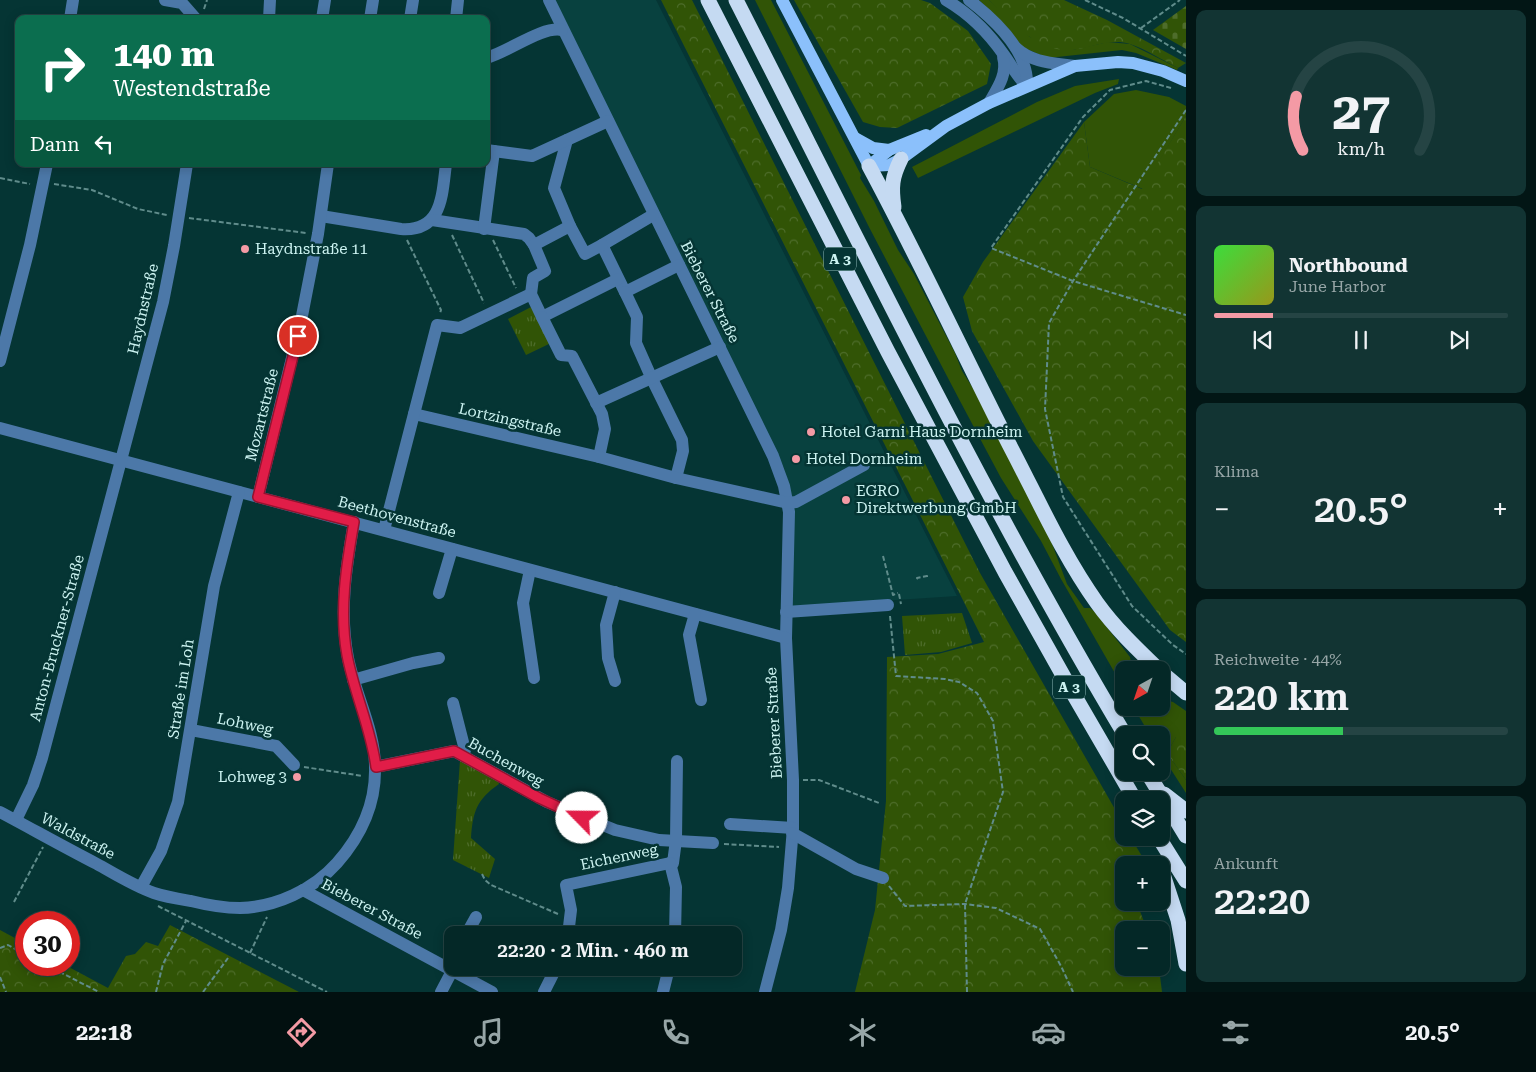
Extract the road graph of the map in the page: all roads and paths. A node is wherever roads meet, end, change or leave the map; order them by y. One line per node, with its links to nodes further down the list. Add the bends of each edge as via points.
1 (73, 0): 16 (street)
2 (165, 0): 17 (street, via 182,3)
3 (270, 0): 18 (street)
4 (325, 0): 19 (street)
5 (373, 0): 20 (street)
6 (412, 0): 21 (street)
7 (458, 0): 22 (street)
8 (548, 0): 24 (street, Bieberer Straße)
9 (708, 0): 113 (highway, A 3, via 888,352 1010,580)
10 (736, 0): 104 (highway, A 3, via 937,393)
11 (782, 0): 35 (main road)
12 (946, 0): 26 (street, via 974,20)
13 (969, 0): 25 (street, via 991,18)
14 (1085, 0): 23 (path)
15 (1180, 0): 23 (path)
16 (71, 15)
17 (192, 15)
18 (269, 15)
19 (323, 15)
20 (371, 15)
21 (410, 15)
22 (456, 15)
23 (1140, 28): 27 (path)
24 (562, 30): 28 (street, via 551,29); 34 (street, Bieberer Straße)
25 (1013, 44): 29 (street, via 1037,60); 30 (street, via 1028,75)
26 (999, 48): 30 (street); 32 (street, via 1005,64 1003,77)
27 (1186, 56)
28 (490, 57)
29 (1075, 66): 30 (main road); 31 (main road, via 1133,63 1163,70)
30 (1027, 86): 32 (main road)
31 (1182, 86): 59 (path, via 1146,81 1110,90 1083,117 991,248)
32 (988, 103): 38 (main road)
33 (1186, 110): 59 (path)
34 (608, 121): 36 (street); 47 (street, Bieberer Straße)
35 (855, 138): 38 (main road, via 873,148); 39 (main road)
36 (567, 140): 37 (street, via 532,156); 52 (street, via 554,188)
37 (490, 151)
38 (895, 154): 39 (main road, via 888,165); 49 (highway, via 892,195)
39 (868, 166): 49 (highway)
40 (46, 167): 46 (street)
41 (186, 167): 73 (street, Haydnstraße, via 163,302)
42 (328, 167): 48 (street, Mozartstraße)
43 (446, 167): 50 (street, via 441,200)
44 (489, 167): 53 (street)
45 (0, 178): 46 (path)
46 (43, 187): 67 (street)
47 (654, 215): 56 (street); 57 (street, Bieberer Straße)
48 (321, 216): 54 (street); 77 (street, Mozartstraße, via 302,320)
49 (895, 216): 94 (highway, via 1079,576 1121,633)
50 (432, 220): 51 (street); 54 (street, via 425,226)
51 (445, 222): 53 (street); 62 (path)
52 (570, 226): 55 (street); 56 (street, via 585,254)
53 (486, 229): 55 (street, via 524,234); 61 (path)
54 (402, 230): 65 (path, via 441,310)
55 (534, 245): 61 (street, via 545,271 533,278)
56 (602, 245): 58 (street)
57 (678, 265): 60 (street); 66 (street, Bieberer Straße)
58 (618, 279): 60 (street); 64 (street)
59 (1073, 281): 63 (path); 92 (path, via 1048,323 1045,409 1063,497 1132,606)
60 (625, 292): 68 (street, via 637,317 636,343)
61 (526, 297): 62 (street); 64 (street)
62 (489, 314): 65 (street, via 460,328)
63 (1186, 315)
64 (542, 317): 69 (street, via 561,355 572,356)
65 (437, 325): 70 (street)
66 (720, 347): 68 (street); 78 (street, Bieberer Straße, via 773,456)
67 (0, 361)
68 (652, 379): 69 (street); 75 (street, via 682,440 683,451)
69 (596, 403): 72 (street, via 606,429)
70 (414, 414): 72 (street, Lortzingstraße); 80 (street)
71 (0, 428): 73 (street, Beethovenstraße)
72 (599, 457): 75 (street, Lortzingstraße)
73 (121, 460): 76 (street, Beethovenstraße); 117 (street, Anton-Bruckner-Straße, via 38,770)
74 (864, 465): 78 (street, via 796,502)
75 (676, 478): 78 (street, Lortzingstraße)
76 (239, 492): 77 (street, Beethovenstraße); 105 (street, Straße im Loh, via 214,586)
77 (258, 497): 79 (street, Beethovenstraße)
78 (788, 502): 89 (street, Bieberer Straße)
79 (354, 522): 80 (street, Beethovenstraße); 97 (street, via 344,602 346,645)
80 (384, 530): 81 (street, Beethovenstraße)
81 (452, 549): 83 (street, Beethovenstraße); 87 (street)
82 (883, 556): 88 (path, via 894,594 898,593)
83 (530, 570): 86 (street, Beethovenstraße); 96 (street, via 523,603)
84 (927, 577): 85 (path)
85 (918, 579)
86 (615, 592): 90 (street, Beethovenstraße); 99 (street, via 606,624 608,658)
87 (439, 593)
88 (895, 605): 89 (street); 135 (path, via 896,676 960,682 977,693 993,721 1003,792)
89 (786, 612): 91 (street, Bieberer Straße)
90 (695, 614): 91 (street, Beethovenstraße); 102 (street, via 689,635)
91 (786, 638): 110 (street, Bieberer Straße)
92 (1186, 654)
93 (439, 658): 97 (street)
94 (1149, 661)
95 (1170, 677): 100 (highway)
96 (534, 678)
97 (353, 680): 109 (street, via 371,737)
98 (1170, 680): 101 (highway)
99 (615, 681)
100 (1186, 686)
101 (1186, 693)
102 (701, 700)
103 (453, 703): 106 (street, via 465,750)
104 (1120, 726)
105 (191, 730): 108 (street, Lohweg, via 276,746); 130 (street, Straße im Loh, via 178,802 161,851)
106 (463, 756): 109 (street, Buchenweg, via 450,751); 122 (street, Buchenweg, via 539,798 596,823 641,837)
107 (677, 761): 122 (street)
108 (294, 765): 109 (path)
109 (375, 772): 131 (street, Waldstraße, via 368,811 355,840 333,868)
110 (793, 780): 114 (path, via 819,780); 119 (street, Bieberer Straße)
111 (1153, 781): 112 (highway)
112 (1157, 788): 115 (highway); 120 (highway)
113 (1130, 791)
114 (879, 803)
115 (1186, 811)
116 (0, 812): 117 (street, Waldstraße)
117 (16, 820): 121 (street, Waldstraße)
118 (730, 824): 119 (street)
119 (792, 831): 128 (street, via 856,869); 163 (street, Bieberer Straße, via 781,930)
120 (1186, 836)
121 (48, 838): 130 (street, Waldstraße); 134 (path)
122 (676, 840): 123 (street, Buchenweg); 126 (street, via 673,863)
123 (713, 843): 125 (path)
124 (1164, 846): 129 (highway)
125 (787, 848)
126 (670, 863): 137 (street, Eichenweg, via 566,885); 141 (street, via 676,887)
127 (482, 874): 137 (path, via 491,885)
128 (883, 878): 135 (path, via 905,906)
129 (1186, 881)
130 (141, 888): 133 (street, Waldstraße, via 165,897 219,907 240,908); 138 (path, via 159,908)
131 (303, 890): 133 (street, Waldstraße); 146 (street, Bieberer Straße)
132 (1170, 895): 147 (highway)
133 (274, 901): 144 (path)
134 (14, 902)
135 (965, 904): 164 (path); 165 (path, via 996,908 1040,929)
136 (476, 917): 139 (street)
137 (571, 919): 140 (street, Eichenweg)
138 (186, 921): 144 (path); 156 (path, via 164,964)
139 (471, 926)
140 (570, 926)
141 (675, 926)
142 (0, 948): 143 (path, via 8,945)
143 (15, 949)
144 (250, 953): 158 (path)
145 (228, 958): 157 (path)
146 (444, 962)
147 (1186, 964)
148 (68, 976): 155 (path)
149 (447, 976): 159 (street)
150 (467, 976): 160 (street, Bieberer Straße)
151 (552, 976): 161 (street)
152 (667, 976): 162 (street)
153 (0, 977): 154 (path)
154 (6, 992)
155 (99, 992)
156 (156, 992)
157 (203, 992)
158 (327, 992)
159 (441, 992)
160 (492, 992)
161 (544, 992)
162 (663, 992)
163 (765, 992)
164 (967, 992)
165 (1074, 992)

